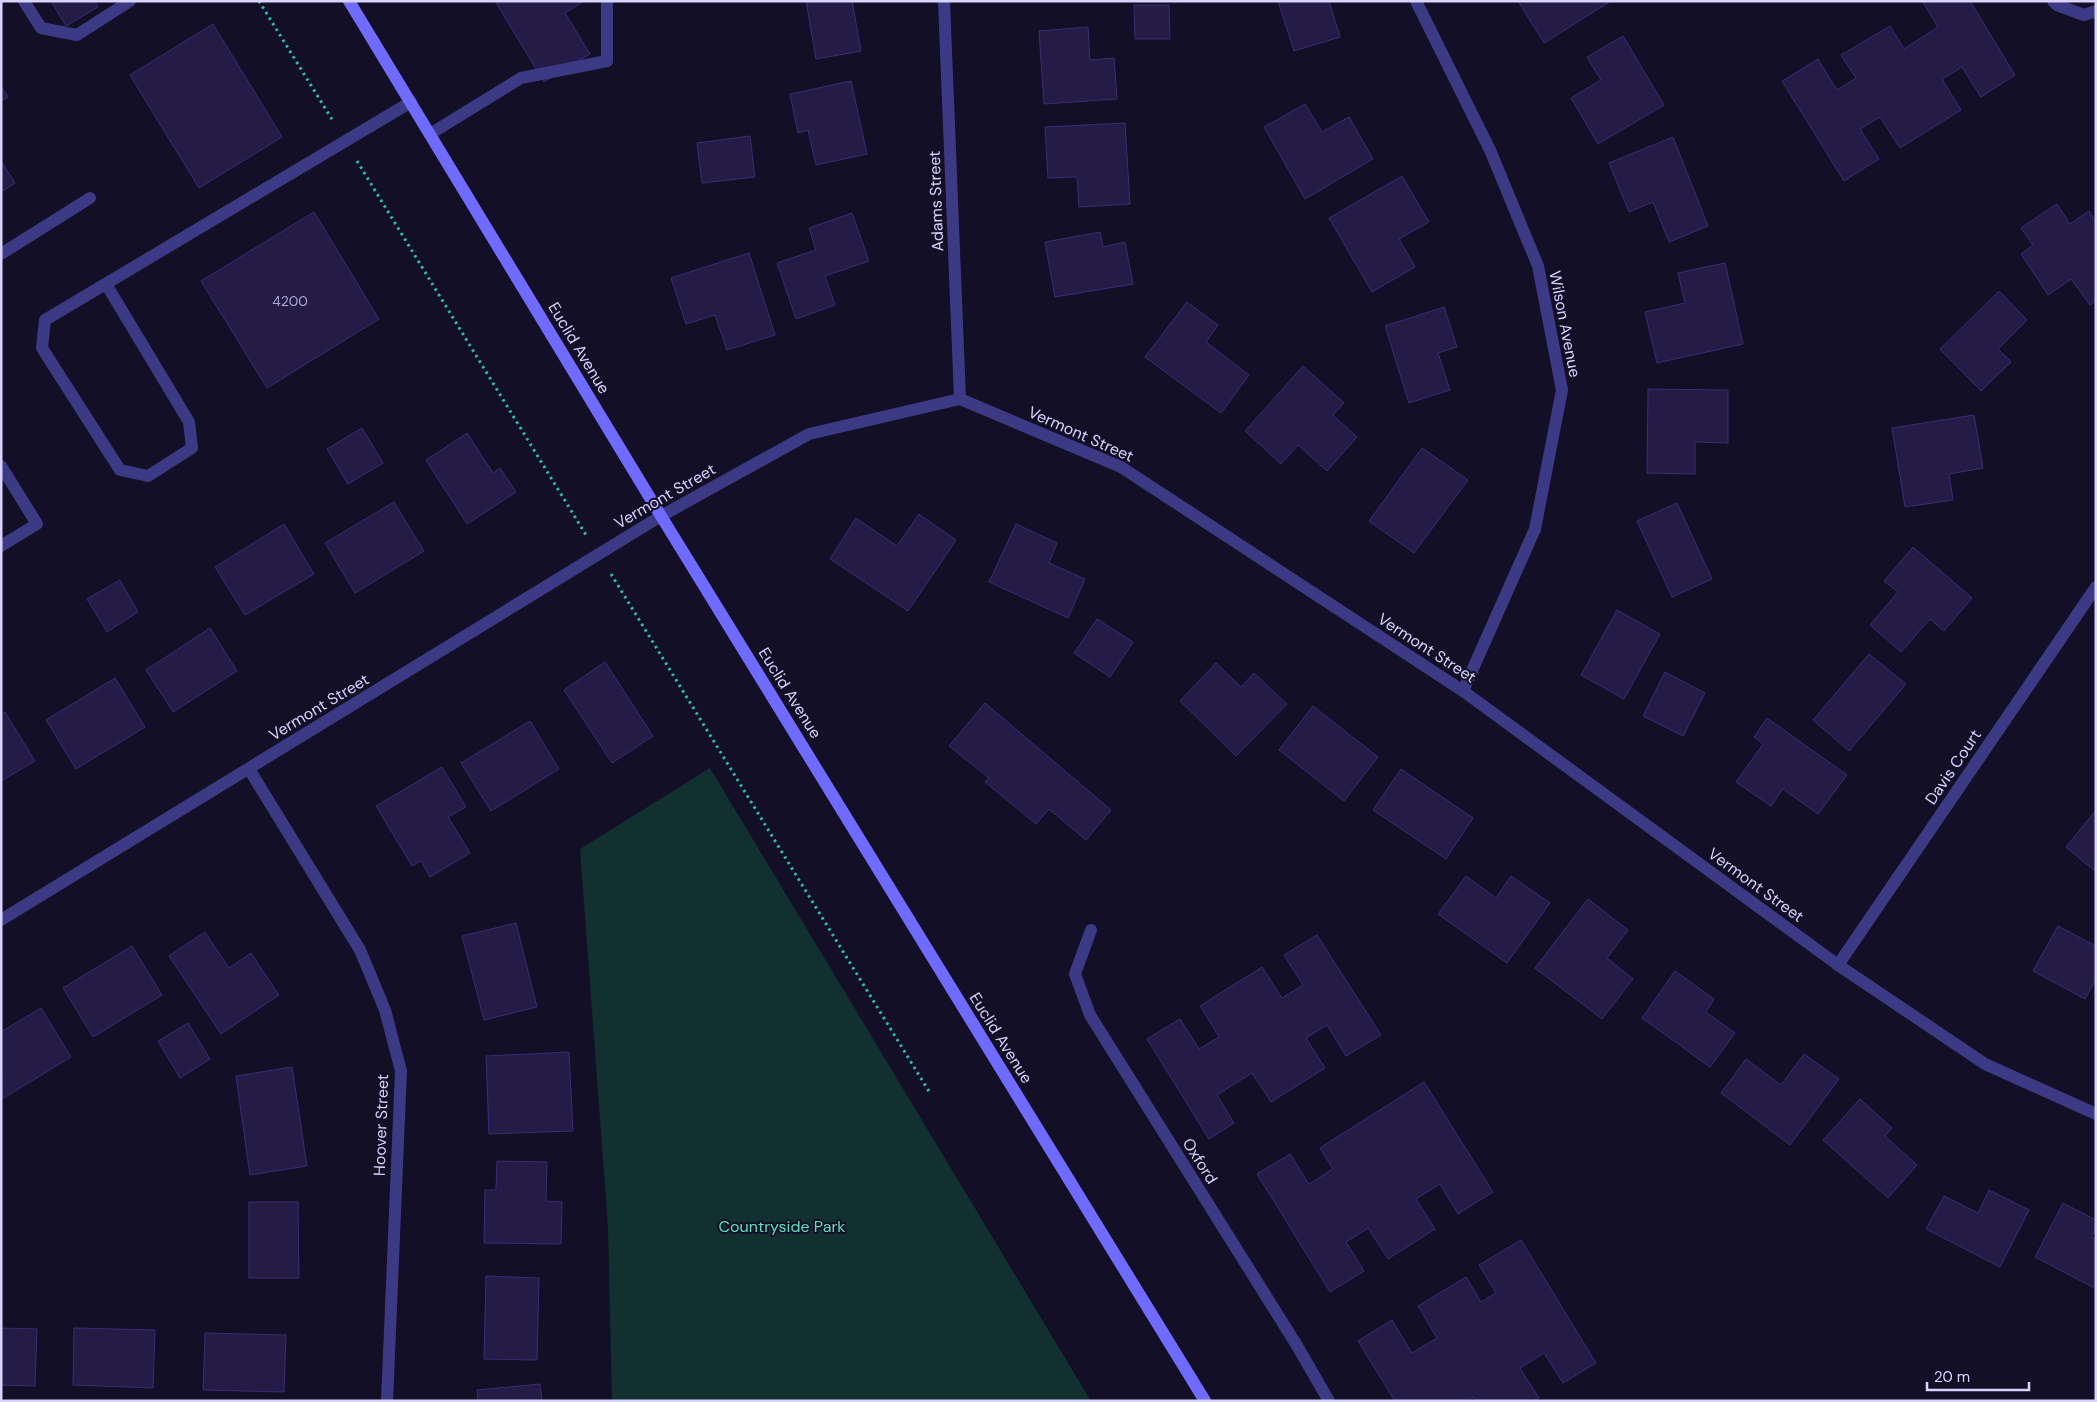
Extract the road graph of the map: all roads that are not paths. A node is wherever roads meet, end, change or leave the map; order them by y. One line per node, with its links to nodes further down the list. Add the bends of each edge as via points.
1 (24, 1): 2 (street, via 41,28 77,36)
2 (130, 1)
3 (349, 1): 9 (main road, Euclid Avenue)
4 (607, 1): 10 (street, via 606,61 521,78)
5 (944, 1): 14 (street, Adams Street)
6 (1416, 1): 19 (street, Wilson Avenue, via 1490,150 1538,266 1562,390 1535,529)
7 (2054, 1): 8 (street, via 2084,15)
8 (2096, 11)
9 (411, 102): 10 (main road, Euclid Avenue); 13 (street)
10 (430, 134): 16 (main road, Euclid Avenue)
11 (90, 198): 12 (street)
12 (1, 254)
13 (106, 284): 13 (street, via 45,320 42,348 120,470 148,476 192,448 189,422)
14 (960, 399): 16 (street, Vermont Street, via 809,434); 19 (street, Vermont Street, via 1121,467)
15 (1, 466): 17 (street, via 37,524)
16 (662, 516): 20 (street, Vermont Street); 26 (main road, Euclid Avenue)
17 (1, 546)
18 (2096, 587): 23 (street, Davis Court)
19 (1463, 691): 23 (street, Vermont Street)
20 (249, 768): 21 (street, Vermont Street); 25 (street, Hoover Street, via 360,950 386,1010 401,1071)
21 (1, 920)
22 (1091, 930): 27 (street, Oxford, via 1075,974 1090,1015)
23 (1838, 965): 24 (street, Vermont Street, via 1985,1064)
24 (2096, 1114)
25 (387, 1401)
26 (1205, 1401)
27 (1329, 1401)

